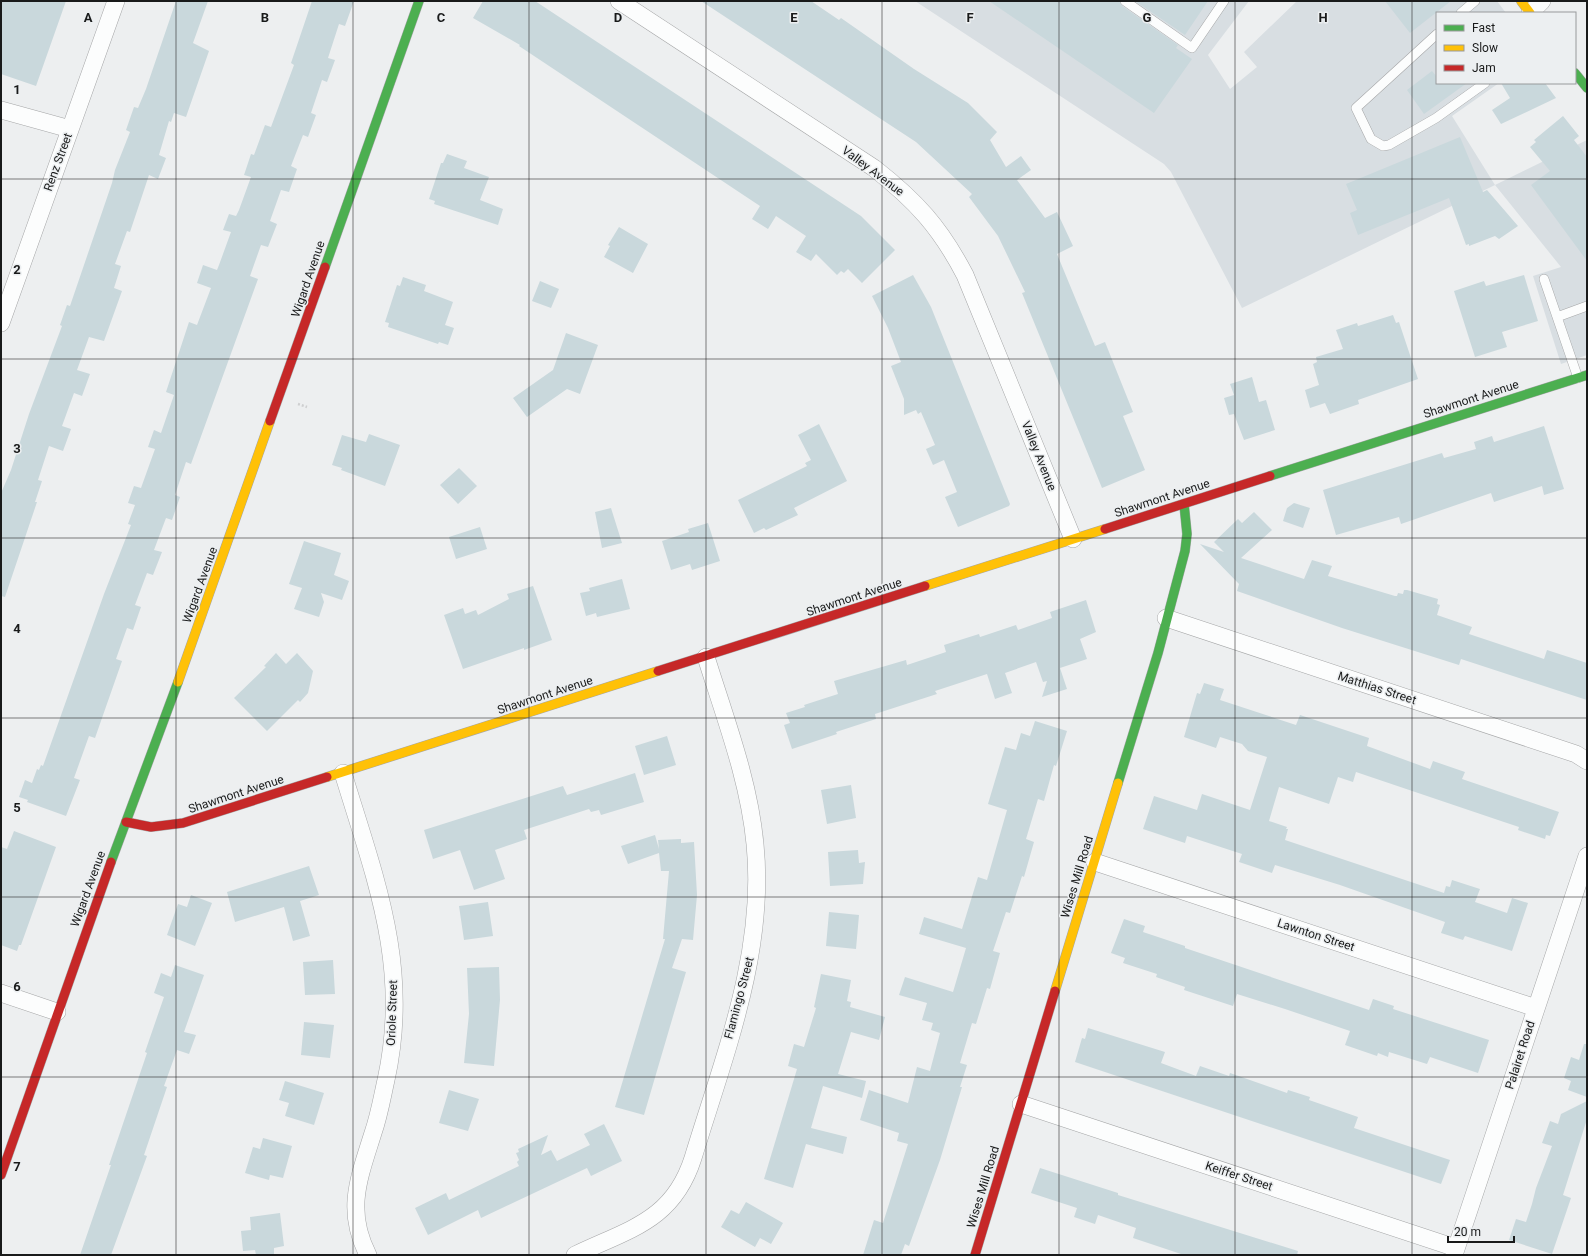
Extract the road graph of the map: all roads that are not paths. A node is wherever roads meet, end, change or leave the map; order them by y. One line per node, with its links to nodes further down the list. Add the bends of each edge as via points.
1 (116, 1): 17 (street, Renz Street)
2 (419, 1): 30 (street, Wigard Avenue, via 156,745)
3 (619, 1): 25 (street, Valley Avenue, via 874,168 927,215 953,252 965,275)
4 (1125, 1): 5 (lane, via 1192,48)
5 (1224, 1)
6 (1475, 1): 9 (lane)
7 (1521, 1): 10 (street)
8 (1542, 1): 11 (street)
9 (1462, 12)
10 (1529, 12)
11 (1531, 12)
12 (1436, 35): 14 (lane, via 1356,108 1371,138 1383,146 1389,145 1436,118)
13 (1576, 74): 15 (street)
14 (1484, 84)
15 (1587, 88)
16 (1, 110): 17 (street)
17 (70, 129): 21 (street, Renz Street)
18 (1544, 279): 20 (lane)
19 (1587, 306): 20 (lane)
20 (1557, 317): 23 (lane)
21 (1, 323)
22 (1587, 375): 23 (street, Shawmont Avenue)
23 (1578, 378): 24 (street, Shawmont Avenue)
24 (1184, 504): 25 (street, Shawmont Avenue); 26 (street, Wises Mill Road, via 1187,534 1185,551)
25 (1073, 539): 27 (street, Shawmont Avenue)
26 (1166, 618): 28 (street, Matthias Street, via 1576,754); 32 (street, Wises Mill Road, via 1158,653)
27 (706, 657): 29 (street, Shawmont Avenue); 40 (street, Flamingo Street, via 742,774 755,843 758,892 754,939 746,981 688,1174 679,1191 658,1213 644,1222)
28 (1587, 761)
29 (343, 773): 30 (street, Shawmont Avenue, via 183,823 151,827); 39 (street, Oriole Street, via 384,908 394,970 392,1040 387,1078 354,1199 359,1235)
30 (126, 822): 35 (street, Wigard Avenue)
31 (1587, 856): 34 (street, Palairet Road)
32 (1095, 862): 34 (street, Lawnton Street); 36 (street, Wises Mill Road)
33 (1, 993): 35 (street)
34 (1536, 1008): 38 (street, Palairet Road)
35 (57, 1012): 37 (street, Wigard Avenue)
36 (1021, 1104): 38 (street, Keiffer Street); 41 (street, Wises Mill Road)
37 (1, 1175)
38 (1455, 1252)
39 (368, 1255)
40 (575, 1255)
41 (975, 1255)

